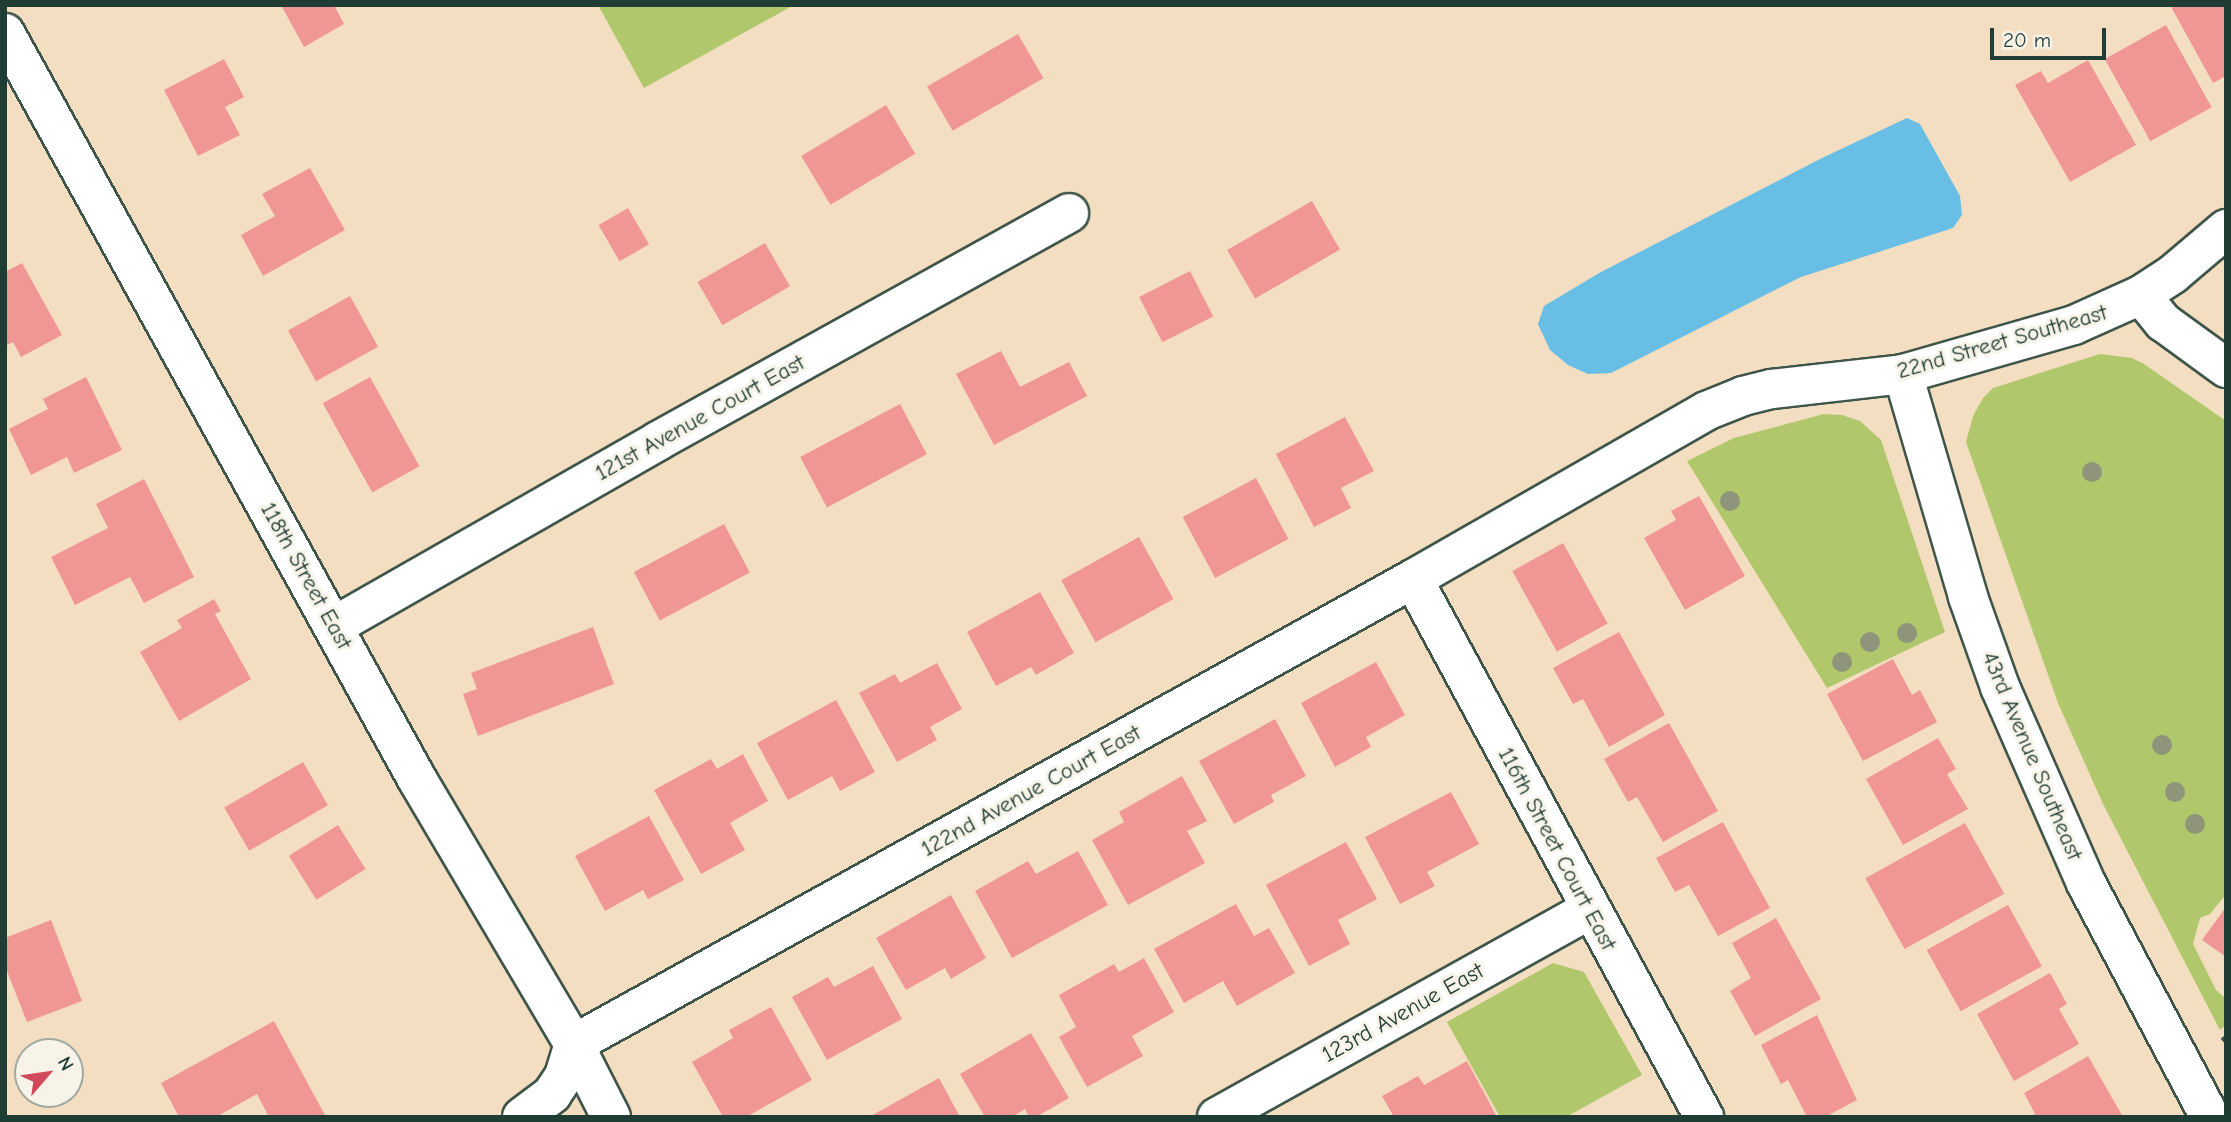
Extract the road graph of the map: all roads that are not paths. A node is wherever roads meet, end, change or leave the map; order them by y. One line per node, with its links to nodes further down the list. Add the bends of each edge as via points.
1 (5, 33): 9 (street, 118th Street East)
2 (1069, 213): 9 (street, 121st Avenue Court East)
3 (2226, 229): 4 (street, 22nd Street Southeast, via 2174,274)
4 (2141, 295): 5 (street, via 2163,321); 6 (street, 22nd Street Southeast, via 2074,325)
5 (2226, 368)
6 (1903, 374): 7 (street, 22nd Street Southeast, via 1804,384 1743,396 1655,438); 16 (street, 43rd Avenue Southeast, via 1968,597 2000,687 2086,883)
7 (1568, 490): 8 (street, 122nd Avenue Court East)
8 (1413, 579): 10 (street, 116th Street Court East); 11 (street, 122nd Avenue Court East)
9 (334, 626): 11 (street, 118th Street East, via 417,779)
10 (1589, 910): 14 (street, 123rd Avenue East); 15 (street, 116th Street Court East)
11 (574, 1044): 12 (street, via 564,1076 552,1094); 13 (street, 118th Street East)
12 (522, 1117)
13 (611, 1117)
14 (1217, 1117)
15 (1704, 1117)
16 (2210, 1117)

